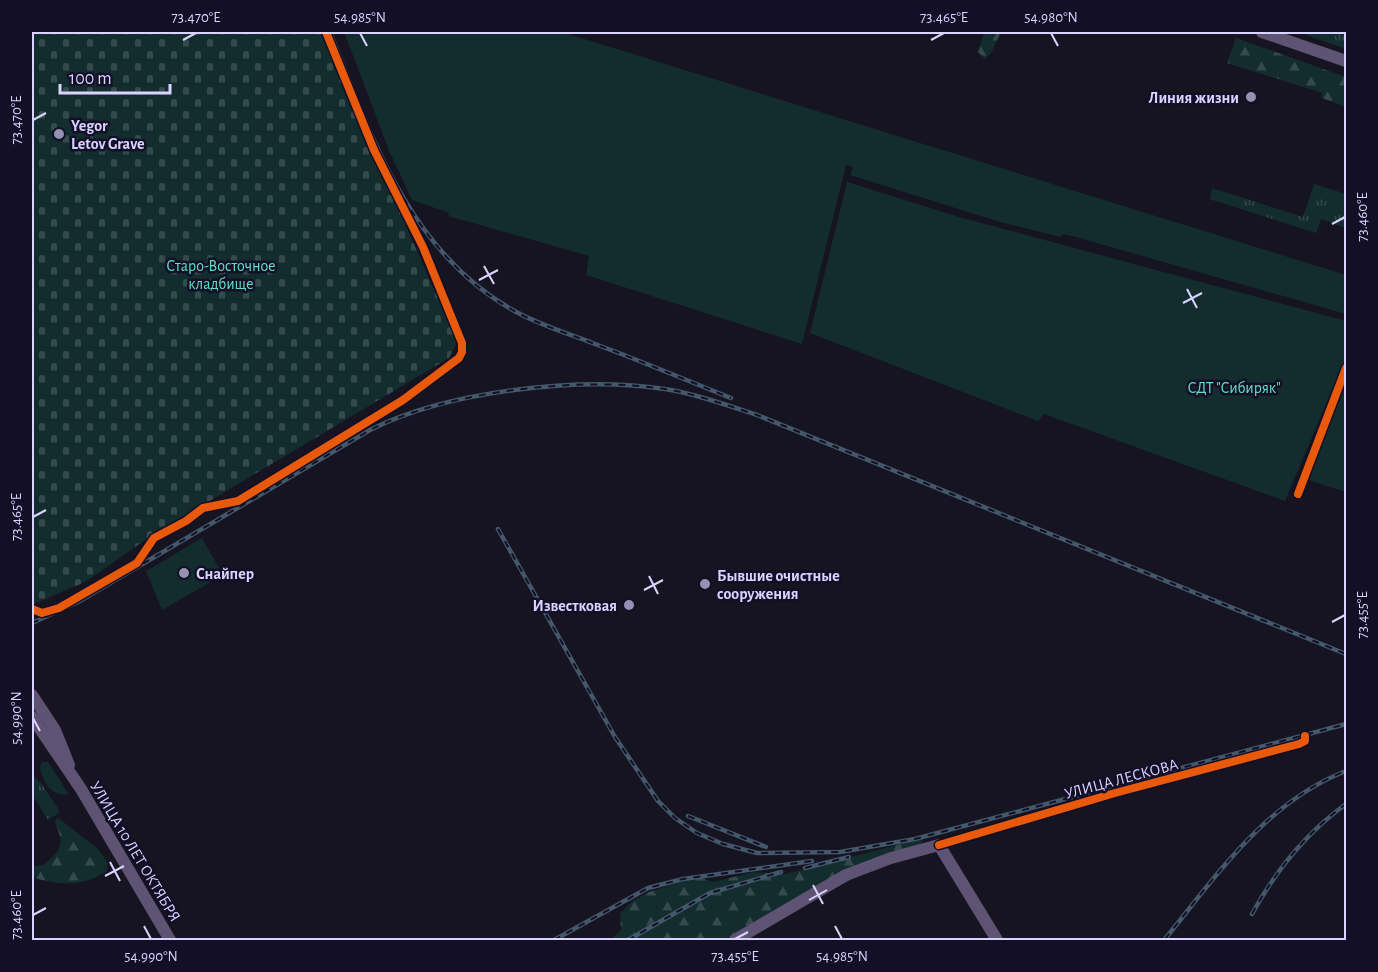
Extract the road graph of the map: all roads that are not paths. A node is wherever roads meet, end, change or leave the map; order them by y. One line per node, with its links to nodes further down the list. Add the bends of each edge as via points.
1 (326, 32): 6 (street, via 387,180 423,247 462,343 459,358 403,400 238,501 207,506 154,538 142,560 98,587 49,611)
2 (1262, 32): 3 (main road)
3 (1347, 61)
4 (1347, 369): 5 (street)
5 (1298, 494)
6 (32, 609)
7 (32, 695): 10 (main road, УЛИЦА 10 ЛЕТ ОКТЯБРЯ, via 55,730)
8 (32, 717): 10 (main road, УЛИЦА 10 ЛЕТ ОКТЯБРЯ)
9 (1305, 736): 11 (street, УЛИЦА ЛЕСКОВА, via 1299,744)
10 (74, 778): 12 (main road, УЛИЦА 10 ЛЕТ ОКТЯБРЯ)
11 (939, 846): 13 (main road, УЛИЦА ЛЕСКОВА, via 846,875); 14 (main road)
12 (170, 940)
13 (735, 940)
14 (997, 940)

